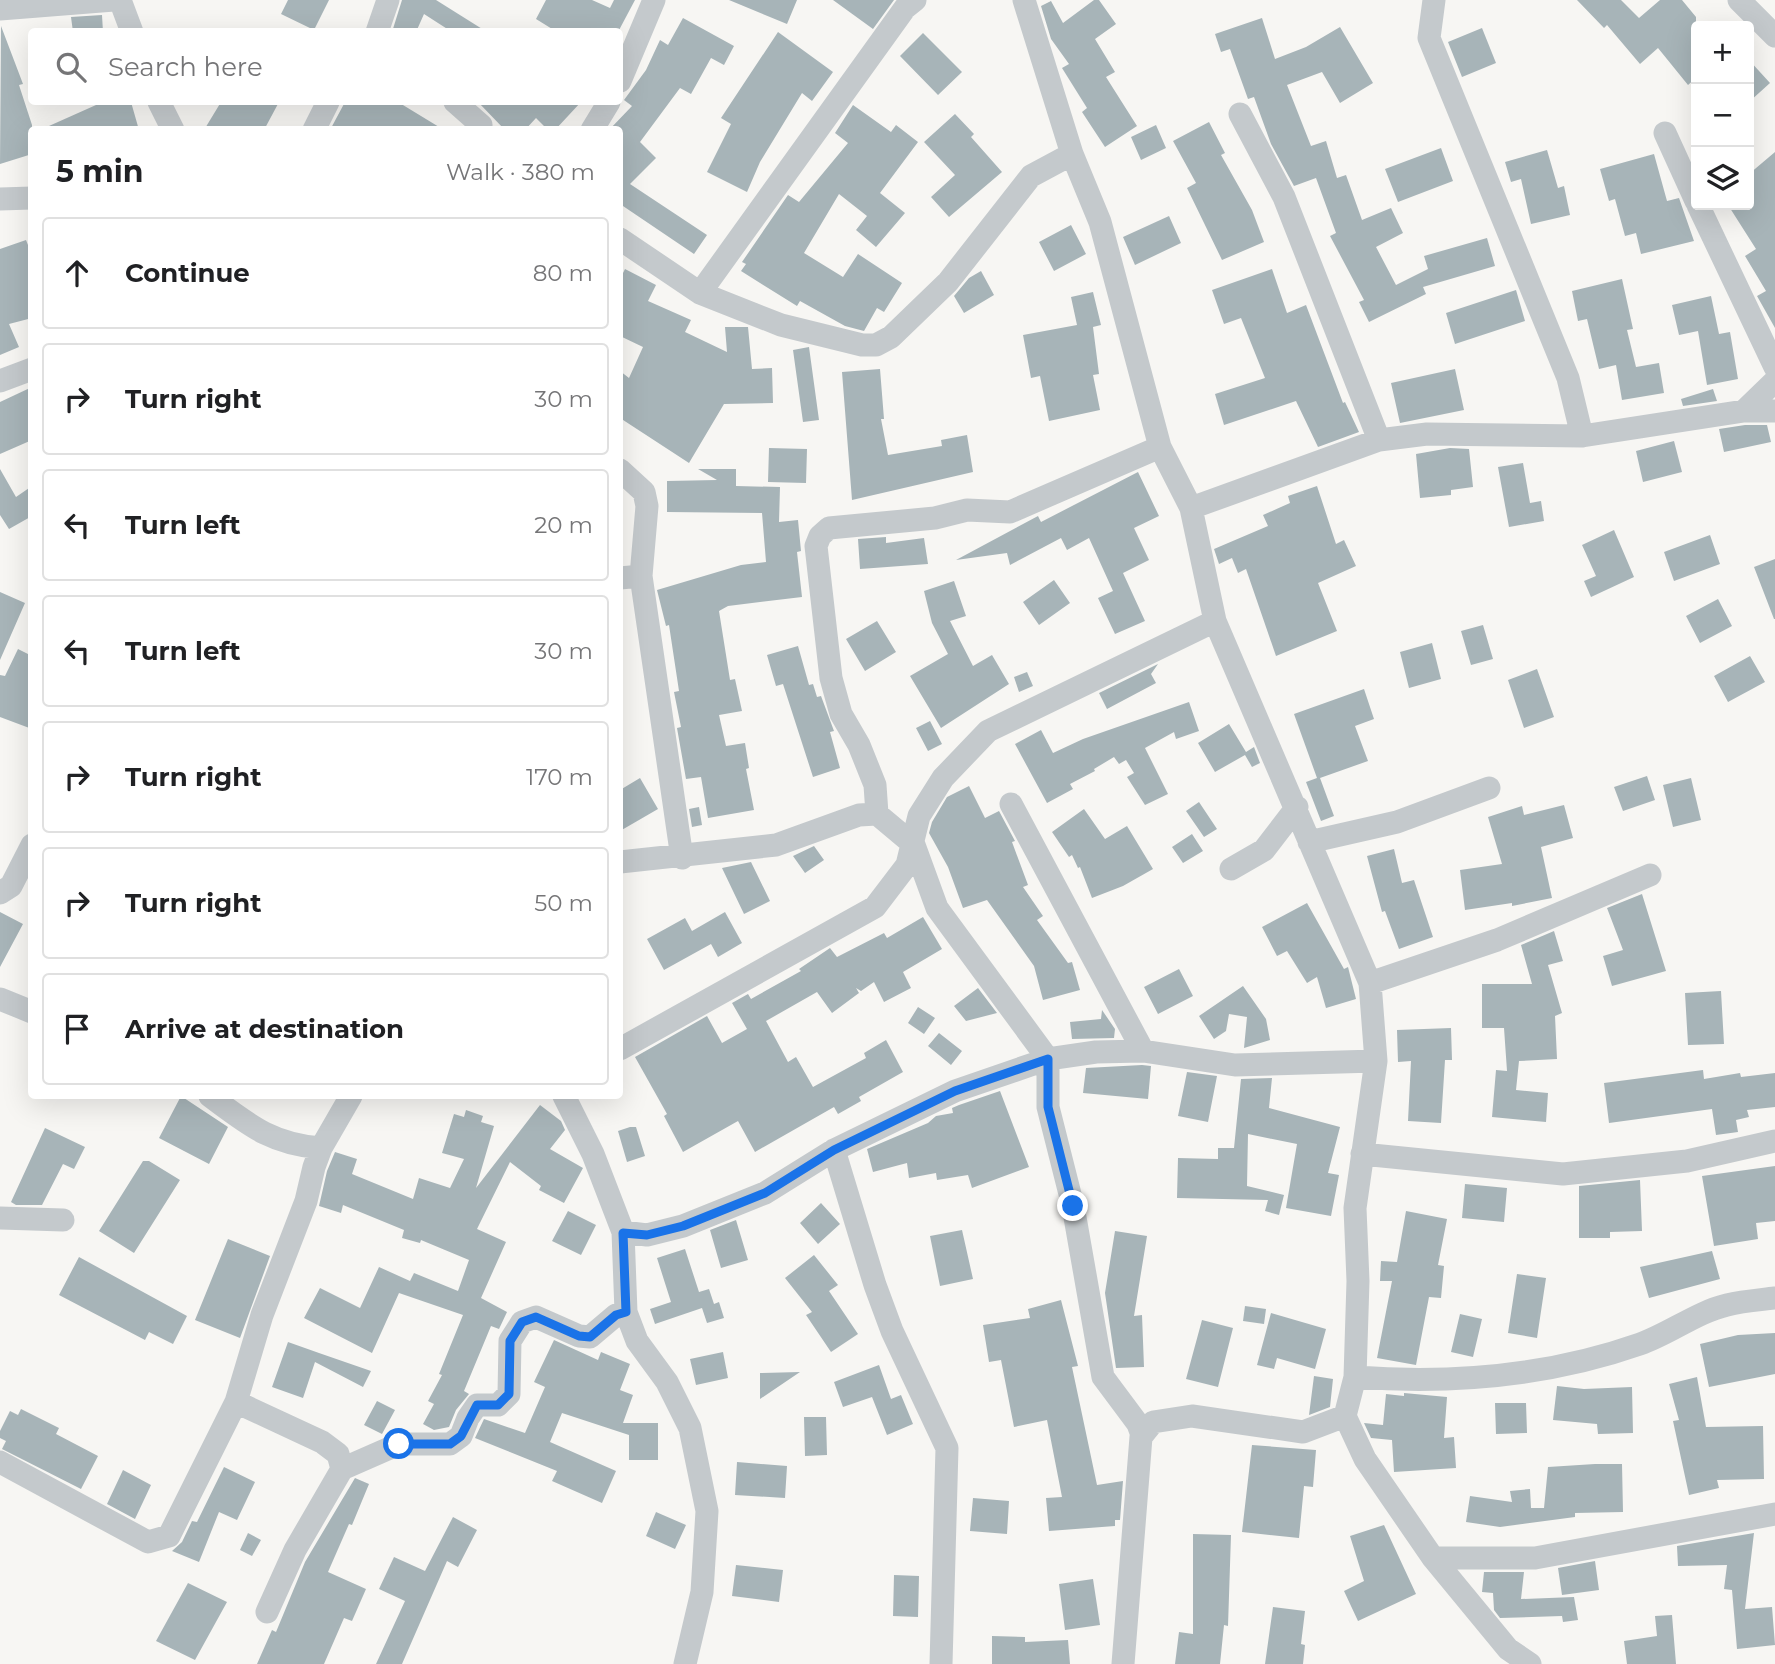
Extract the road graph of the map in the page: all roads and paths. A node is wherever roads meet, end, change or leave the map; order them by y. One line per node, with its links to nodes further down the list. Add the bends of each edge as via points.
1 (114, 0): 9 (street)
2 (120, 0): 10 (street)
3 (388, 0): 11 (street)
4 (654, 0): 13 (street)
5 (915, 0): 30 (street, via 825,115)
6 (1024, 0): 24 (street)
7 (1434, 0): 37 (street, via 1430,38 1568,378)
8 (1739, 0): 12 (street)
9 (0, 9)
10 (130, 28)
11 (378, 28)
12 (1775, 36)
13 (623, 74)
14 (160, 105): 19 (street)
15 (326, 105): 20 (street)
16 (458, 105): 21 (street)
17 (608, 105): 22 (street)
18 (1240, 114): 38 (street, via 1284,197)
19 (171, 126)
20 (316, 126)
21 (481, 126)
22 (595, 126)
23 (1665, 133): 25 (street)
24 (1072, 153): 30 (street, via 1031,176 948,282 891,337 876,345 781,325); 39 (street, via 1100,222)
25 (1691, 190)
26 (28, 198): 27 (street)
27 (0, 200)
28 (1700, 210): 31 (street)
29 (623, 241): 30 (street)
30 (700, 293)
31 (1775, 367)
32 (28, 370): 33 (street)
33 (0, 381)
34 (1775, 381): 35 (street)
35 (1744, 411): 36 (street); 37 (street)
36 (1775, 411)
37 (1582, 436): 38 (street, via 1427,434)
38 (1378, 440): 41 (street)
39 (1160, 447): 41 (street); 47 (street, via 1010,512 967,510 935,518 830,528 820,536 816,546 831,678 841,714 875,785)
40 (623, 473): 42 (street, via 644,492 647,506)
41 (1191, 508): 43 (street)
42 (630, 577): 51 (street)
43 (1215, 621): 46 (street); 49 (street, via 988,731 943,778 919,816)
44 (1489, 788): 48 (street, via 1397,822)
45 (1011, 804): 60 (street)
46 (1297, 807): 48 (street); 53 (street, via 1264,850)
47 (877, 814): 49 (street); 51 (street, via 859,815 776,845)
48 (1309, 842): 56 (street)
49 (914, 845): 59 (street, via 907,865 875,908); 61 (street, via 937,908)
50 (28, 853): 55 (street, via 11,886)
51 (682, 858): 52 (street)
52 (623, 863)
53 (1231, 869)
54 (1650, 875): 56 (street, via 1497,940)
55 (0, 893)
56 (1370, 983): 62 (street)
57 (0, 999): 58 (street)
58 (28, 1010)
59 (623, 1047)
60 (1143, 1052): 61 (street); 62 (street, via 1235,1065)
61 (1048, 1059): 68 (street, via 955,1091); 78 (street, via 1048,1107 1073,1206 1103,1377)
62 (1376, 1061): 69 (street)
63 (214, 1099): 67 (street, via 269,1136 292,1146)
64 (349, 1099): 67 (street)
65 (566, 1099): 72 (street, via 593,1154)
66 (1775, 1141): 69 (street, via 1687,1161 1563,1174)
67 (321, 1148): 76 (street, via 306,1201 261,1315)
68 (834, 1150): 72 (street, via 765,1193 683,1226 647,1235); 85 (street, via 892,1331 947,1448)
69 (1362, 1154): 75 (street, via 1355,1208)
70 (0, 1218): 71 (street)
71 (63, 1220)
72 (623, 1233): 74 (street)
73 (1775, 1298): 75 (street, via 1726,1305 1640,1344 1562,1365 1496,1376 1388,1381)
74 (626, 1312): 80 (street, via 590,1337 536,1317 522,1322 510,1341 509,1394 498,1405 477,1405 461,1436 450,1444 399,1444); 84 (street, via 637,1341 667,1382 690,1428 707,1511 702,1592)
75 (1355, 1377): 77 (street)
76 (236, 1402): 79 (street, via 169,1536 148,1542); 80 (street, via 322,1442 338,1454)
77 (1345, 1416): 78 (street, via 1303,1432 1192,1416 1153,1422); 82 (street, via 1365,1459)
78 (1142, 1435): 86 (street)
79 (0, 1462)
80 (342, 1469): 83 (street, via 295,1550)
81 (1775, 1514): 82 (street, via 1535,1558)
82 (1433, 1558): 87 (street, via 1508,1649)
83 (267, 1612)
84 (685, 1664)
85 (941, 1664)
86 (1123, 1664)
87 (1530, 1664)

